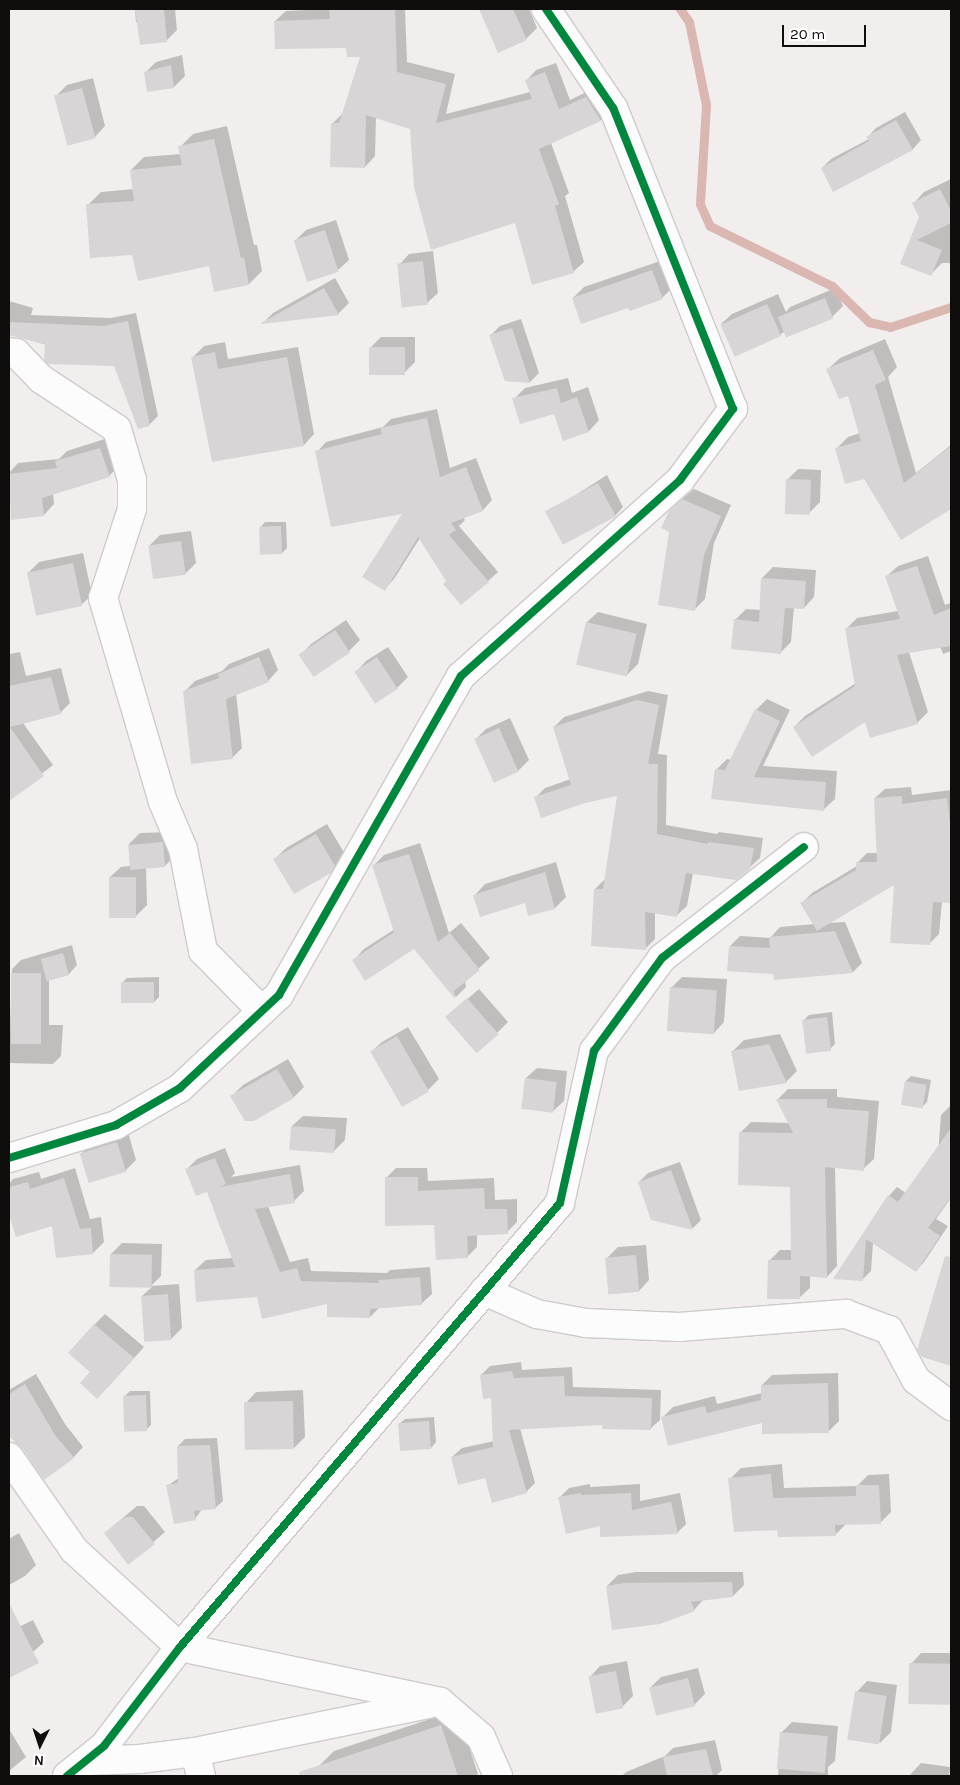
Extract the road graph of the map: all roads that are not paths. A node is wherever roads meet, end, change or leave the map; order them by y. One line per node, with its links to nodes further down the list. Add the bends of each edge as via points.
1 (546, 9): 4 (street, via 613,108 733,409 680,480 461,676 279,995)
2 (9, 352): 4 (street, via 16,353 41,379 117,429 132,480 132,510 104,598 163,802 183,849 203,951)
3 (804, 847): 6 (street, via 662,958 594,1051 560,1203)
4 (262, 1011): 5 (street, via 180,1088 132,1116 116,1125)
5 (9, 1158)
6 (484, 1291): 7 (street, via 537,1314 586,1322 679,1327 846,1314 889,1330 916,1380); 9 (street)
7 (951, 1406)
8 (9, 1457): 9 (street, via 74,1550)
9 (180, 1646): 10 (street); 12 (street, via 104,1746)
10 (440, 1702): 11 (street); 13 (street, via 481,1737)
11 (198, 1764): 12 (street, via 140,1760)
12 (76, 1768)
13 (498, 1776)

